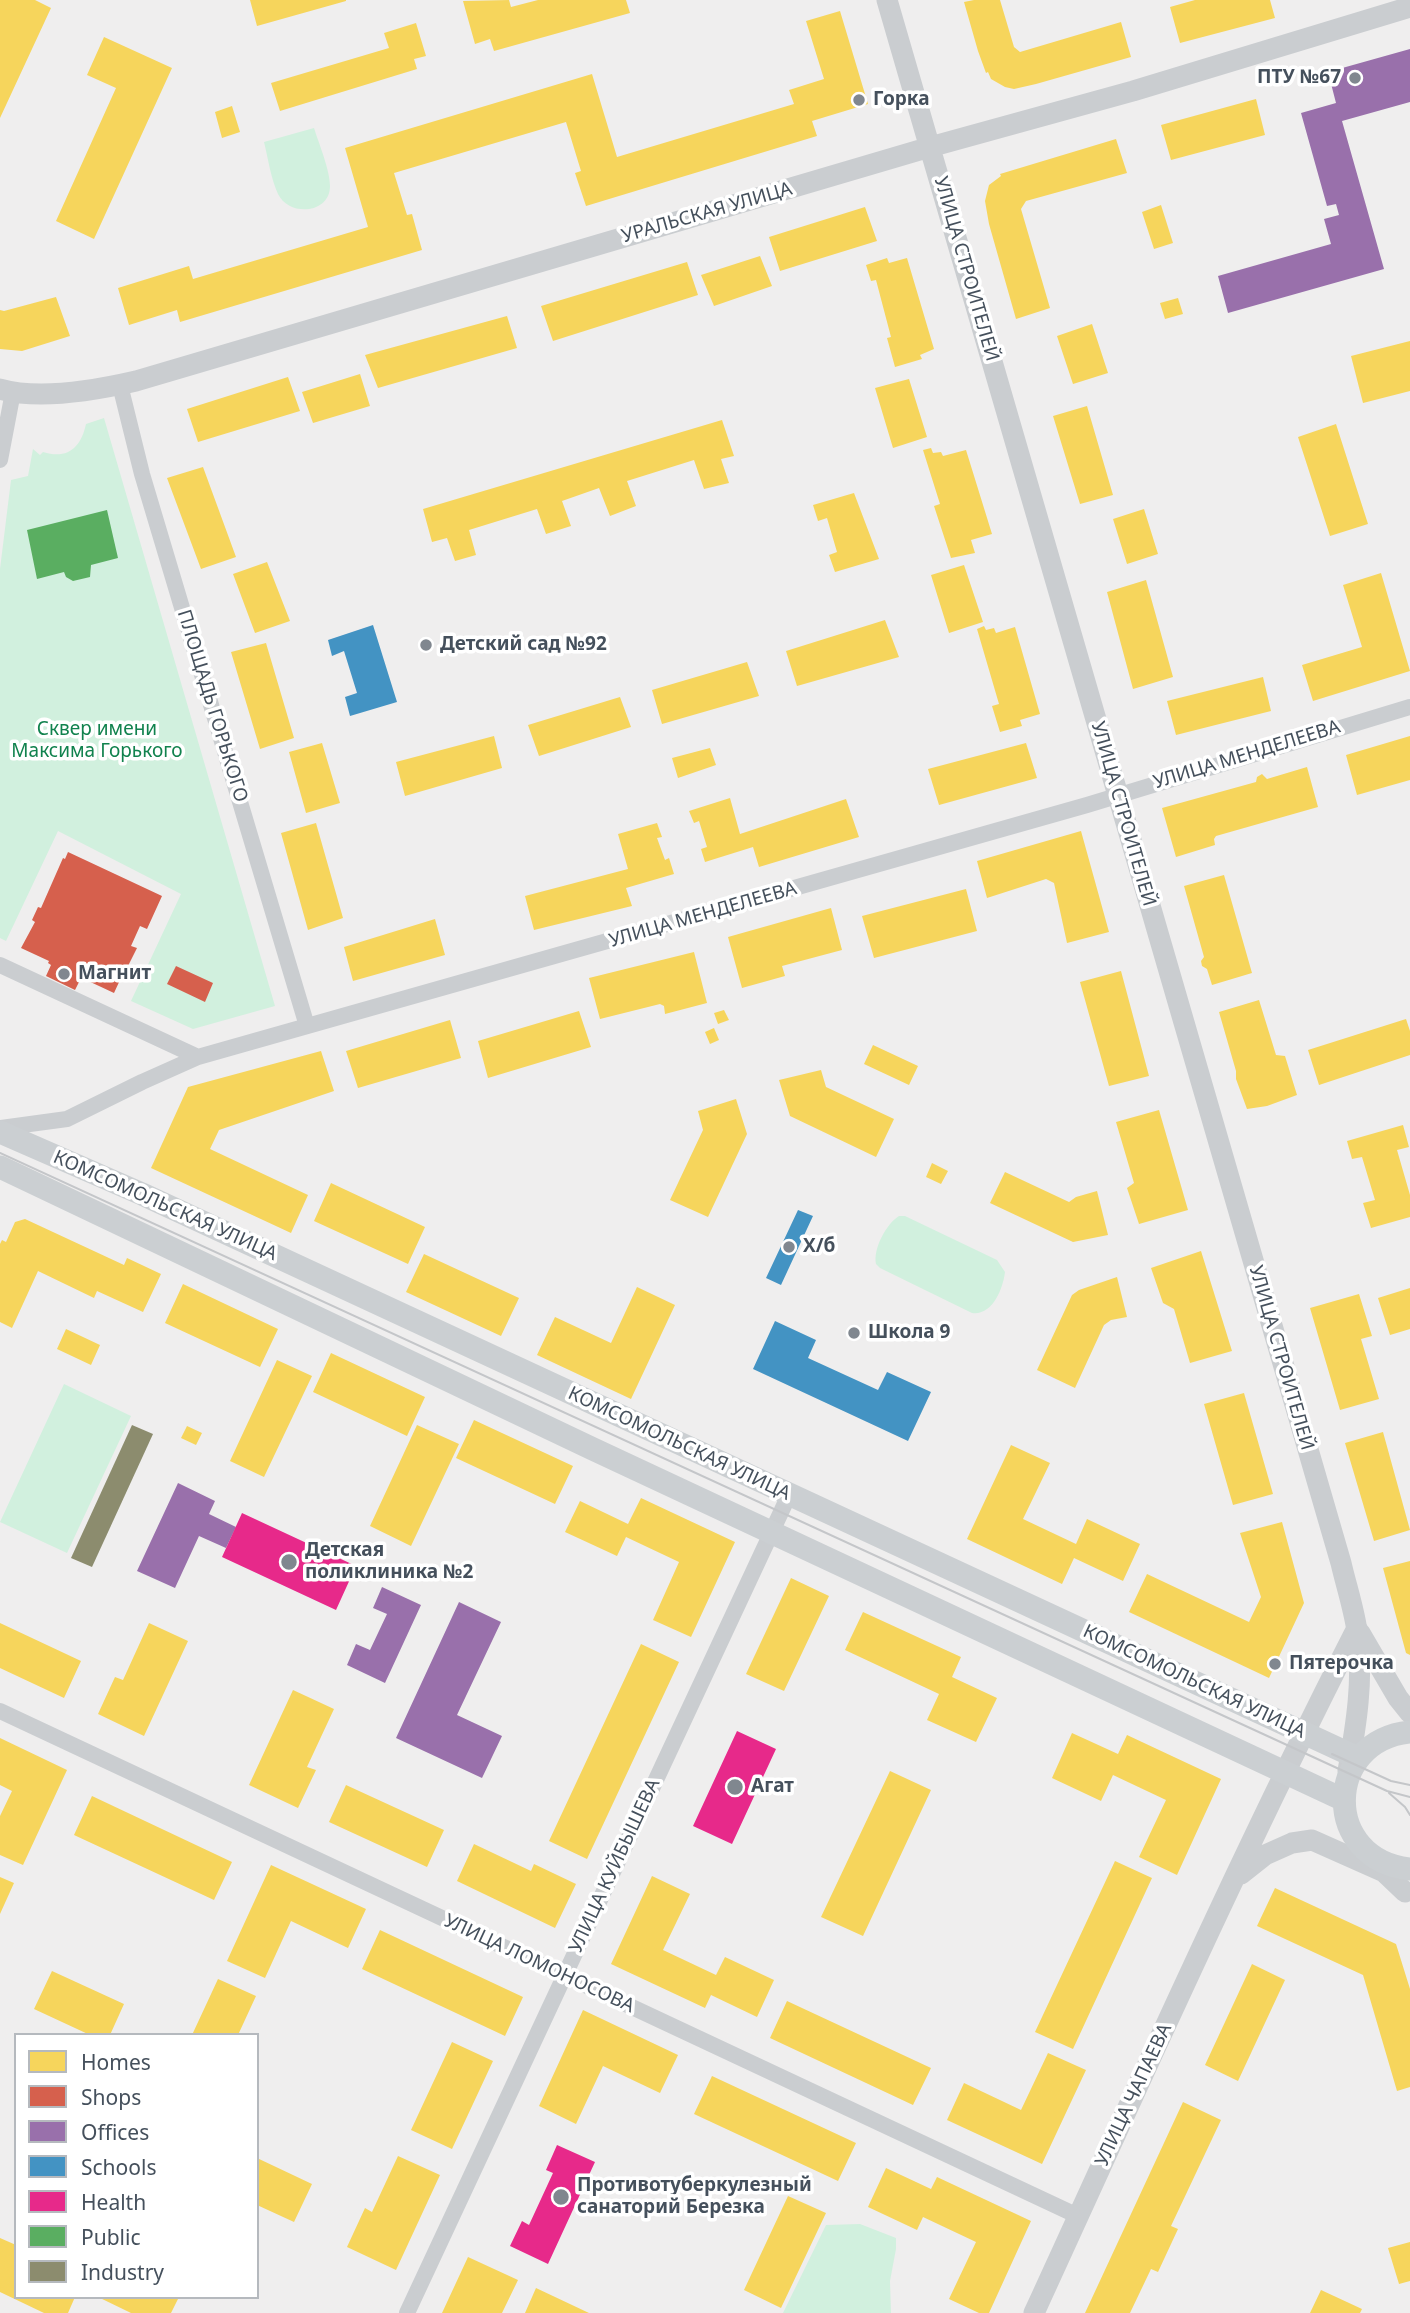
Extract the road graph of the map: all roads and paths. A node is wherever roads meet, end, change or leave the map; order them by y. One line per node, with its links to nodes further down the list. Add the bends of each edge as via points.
1 (887, 0): 3 (street, УЛИЦА СТРОИТЕЛЕЙ)
2 (1410, 7): 3 (street, УРАЛЬСКАЯ УЛИЦА)
3 (930, 147): 4 (street, УРАЛЬСКАЯ УЛИЦА); 8 (street, УЛИЦА СТРОИТЕЛЕЙ)
4 (120, 385): 5 (street, УРАЛЬСКАЯ УЛИЦА, via 39,395); 10 (street, ПЛОЩАДЬ ГОРЬКОГО, via 142,474)
5 (7, 391): 6 (street)
6 (0, 460)
7 (1410, 707): 8 (street, УЛИЦА МЕНДЕЛЕЕВА)
8 (1117, 795): 10 (street, УЛИЦА МЕНДЕЛЕЕВА); 16 (street, УЛИЦА СТРОИТЕЛЕЙ)
9 (0, 965): 11 (street)
10 (307, 1026): 11 (street, УЛИЦА МЕНДЕЛЕЕВА)
11 (198, 1057): 12 (street, УЛИЦА МЕНДЕЛЕЕВА, via 67,1119)
12 (0, 1130): 14 (main road, КОМСОМОЛЬСКАЯ УЛИЦА)
13 (0, 1167): 15 (main road, КОМСОМОЛЬСКАЯ УЛИЦА)
14 (789, 1495): 15 (street, УЛИЦА КУЙБЫШЕВА); 21 (main road, КОМСОМОЛЬСКАЯ УЛИЦА)
15 (771, 1532): 24 (main road, КОМСОМОЛЬСКАЯ УЛИЦА); 30 (street, УЛИЦА КУЙБЫШЕВА)
16 (1357, 1628): 17 (street, УЛИЦА СТРОИТЕЛЕЙ); 21 (street, УЛИЦА ЧАПАЕВА); 23 (street, УЛИЦА СТРОИТЕЛЕЙ)
17 (1382, 1670): 18 (street, УЛИЦА СТРОИТЕЛЕЙ); 20 (street, УЛИЦА СТРОИТЕЛЕЙ)
18 (1410, 1704)
19 (0, 1711): 30 (street, УЛИЦА ЛОМОНОСОВА)
20 (1410, 1713)
21 (1304, 1732): 23 (main road, КОМСОМОЛЬСКАЯ УЛИЦА); 24 (street, УЛИЦА ЧАПАЕВА)
22 (1410, 1732): 23 (main road, via 1382,1738)
23 (1354, 1756): 25 (main road)
24 (1285, 1773): 25 (main road, КОМСОМОЛЬСКАЯ УЛИЦА); 28 (street, УЛИЦА ЧАПАЕВА)
25 (1344, 1793): 27 (main road, via 1349,1827)
26 (1311, 1840): 27 (street, УЛИЦА ЧАПАЕВА, via 1350,1846); 28 (street, УЛИЦА ЧАПАЕВА, via 1265,1855); 29 (street)
27 (1376, 1858): 29 (main road)
28 (1236, 1877): 31 (street, УЛИЦА ЧАПАЕВА)
29 (1408, 1886)
30 (564, 1975): 31 (street, УЛИЦА ЛОМОНОСОВА); 32 (street, УЛИЦА КУЙБЫШЕВА)
31 (1078, 2216): 33 (street, УЛИЦА ЧАПАЕВА)
32 (407, 2313)
33 (1034, 2313)

